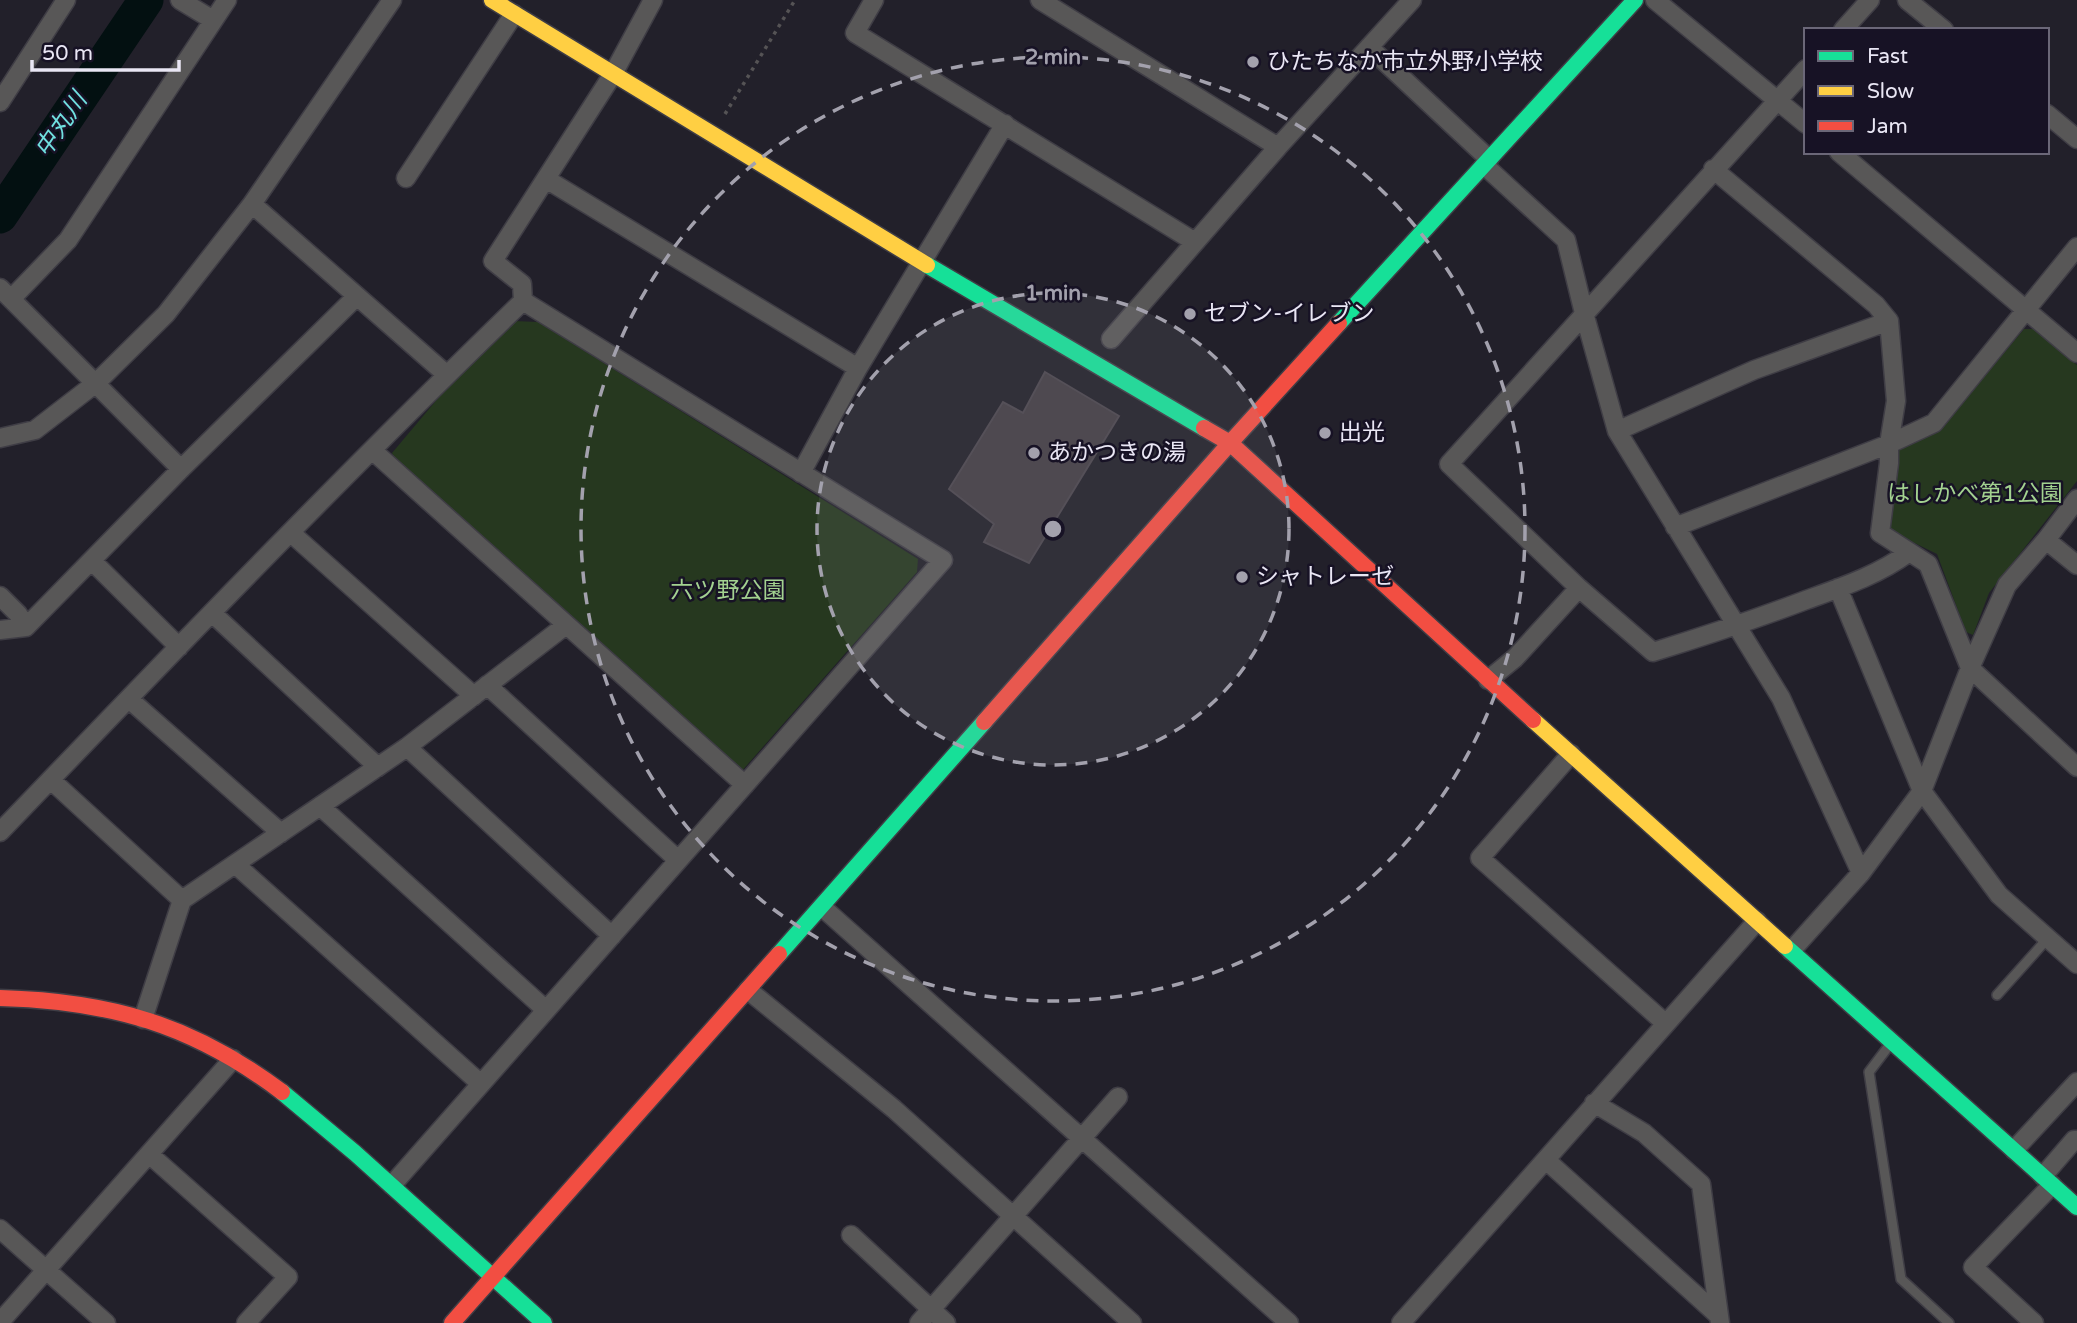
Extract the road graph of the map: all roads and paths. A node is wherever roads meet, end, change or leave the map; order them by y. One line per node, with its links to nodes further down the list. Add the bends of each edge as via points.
1 (66, 0): 23 (street)
2 (180, 0): 16 (street)
3 (227, 0): 16 (street)
4 (393, 0): 35 (street)
5 (492, 0): 15 (street)
6 (653, 0): 21 (street)
7 (795, 0): 27 (path)
8 (874, 0): 26 (street, via 855,33)
9 (1040, 0): 29 (street)
10 (1412, 0): 19 (street)
11 (1634, 0): 31 (street)
12 (1655, 0): 22 (street)
13 (1870, 0): 17 (street)
14 (1907, 0): 18 (street)
15 (514, 14): 21 (street); 33 (street)
16 (213, 20): 39 (street, via 68,240)
17 (1845, 28)
18 (1942, 28)
19 (1369, 47): 29 (street); 31 (street)
20 (1804, 71): 22 (street)
21 (613, 74): 27 (street); 34 (street)
22 (1777, 100): 25 (street); 32 (street)
23 (0, 102)
24 (2049, 116): 28 (street)
25 (1804, 122)
26 (1005, 124): 36 (street); 38 (street)
27 (713, 134): 38 (street)
28 (2077, 139)
29 (1278, 147): 36 (street)
30 (1841, 154): 42 (street)
31 (1487, 162): 43 (street, via 1566,240); 52 (street)
32 (1713, 169): 43 (street); 44 (street, via 1876,305)
33 (406, 178)
34 (546, 178): 41 (street, via 493,261 522,284); 47 (street)
35 (252, 204): 40 (street); 49 (street, via 166,314)
36 (1195, 242): 45 (street)
37 (2077, 247): 42 (street)
38 (922, 262): 47 (street); 52 (street)
39 (6, 293): 49 (street)
40 (356, 297): 48 (street); 55 (street)
41 (523, 301): 48 (street); 56 (street)
42 (2025, 311): 46 (street); 53 (street, via 1934,423)
43 (1584, 313): 50 (street); 64 (street, via 1448,464)
44 (1889, 321): 50 (street, via 1754,370); 53 (street, via 1896,401)
45 (1111, 339)
46 (2077, 353)
47 (858, 368): 56 (street)
48 (446, 375): 54 (street)
49 (96, 383): 51 (street, via 35,430); 55 (street)
50 (1617, 430): 58 (street)
51 (0, 438)
52 (1230, 443): 74 (street); 91 (street)
53 (1889, 444): 58 (street); 61 (street, via 1880,533)
54 (372, 450): 59 (street); 68 (street)
55 (181, 469): 62 (street)
56 (801, 473): 82 (street, via 943,560)
57 (2077, 499): 60 (street)
58 (1675, 527): 69 (street)
59 (290, 533): 67 (street); 75 (street)
60 (2046, 540): 63 (street); 73 (street, via 2007,585)
61 (1908, 553): 65 (street, via 1887,568); 73 (street, via 1928,564)
62 (92, 561): 70 (street); 72 (street)
63 (2077, 565)
64 (1579, 588): 69 (street, via 1653,652); 74 (street, via 1515,658)
65 (1838, 588): 69 (street); 83 (street)
66 (0, 596): 70 (street)
67 (212, 613): 72 (street); 79 (street)
68 (566, 625): 75 (street); 82 (street)
69 (1736, 626): 89 (street, via 1781,698)
70 (26, 627): 71 (street)
71 (0, 630)
72 (179, 647): 76 (street)
73 (1970, 668): 80 (street); 83 (street)
74 (1488, 680): 78 (street)
75 (481, 691): 77 (street); 87 (street)
76 (129, 699): 81 (street); 86 (street)
77 (407, 747): 79 (street); 93 (street)
78 (1571, 754): 92 (street); 102 (street, via 1480,858)
79 (378, 767): 84 (street)
80 (2077, 767)
81 (51, 780): 85 (street); 90 (street)
82 (745, 785): 87 (street)
83 (1922, 791): 89 (street); 94 (street, via 1999,895)
84 (320, 806): 86 (street); 100 (street)
85 (0, 832)
86 (281, 833): 88 (street)
87 (678, 860): 93 (street)
88 (234, 864): 90 (street); 106 (street)
89 (1861, 873): 95 (street)
90 (182, 900): 101 (street)
91 (822, 906): 97 (street); 109 (street)
92 (1757, 921): 95 (street); 102 (street)
93 (612, 936): 100 (street)
94 (2048, 938): 96 (street); 98 (lane)
95 (1791, 951): 103 (street)
96 (2077, 964)
97 (748, 990): 117 (street, via 894,1110); 121 (street)
98 (1997, 995)
99 (0, 998): 101 (street, via 105,1008)
100 (546, 1010): 106 (street)
101 (143, 1020): 104 (street)
102 (1665, 1023): 108 (street)
103 (1892, 1042): 111 (street); 133 (lane, via 1869,1072 1901,1279)
104 (233, 1059): 112 (street); 115 (street, via 301,1105)
105 (2077, 1082): 111 (street)
106 (481, 1084): 115 (street)
107 (1118, 1097): 109 (street)
108 (1594, 1103): 113 (street); 123 (street, via 1644,1133 1701,1184)
109 (1081, 1139): 117 (street); 131 (street)
110 (2077, 1140): 114 (street)
111 (2014, 1150): 114 (street)
112 (149, 1154): 120 (street); 126 (street, via 288,1277)
113 (1546, 1160): 123 (street); 132 (street)
114 (2048, 1181): 116 (street); 134 (street, via 1973,1267)
115 (392, 1185): 121 (street)
116 (2077, 1207)
117 (1012, 1217): 122 (street); 130 (street)
118 (0, 1229): 120 (street)
119 (851, 1235): 122 (street)
120 (46, 1269): 124 (street); 125 (street)
121 (492, 1279): 127 (street); 128 (street)
122 (925, 1317): 129 (street)
123 (1720, 1320)
124 (0, 1322)
125 (106, 1323)
126 (246, 1323)
127 (452, 1323)
128 (544, 1323)
129 (946, 1323)
130 (1132, 1323)
131 (1289, 1323)
132 (1401, 1323)
133 (1949, 1323)
134 (2034, 1323)

